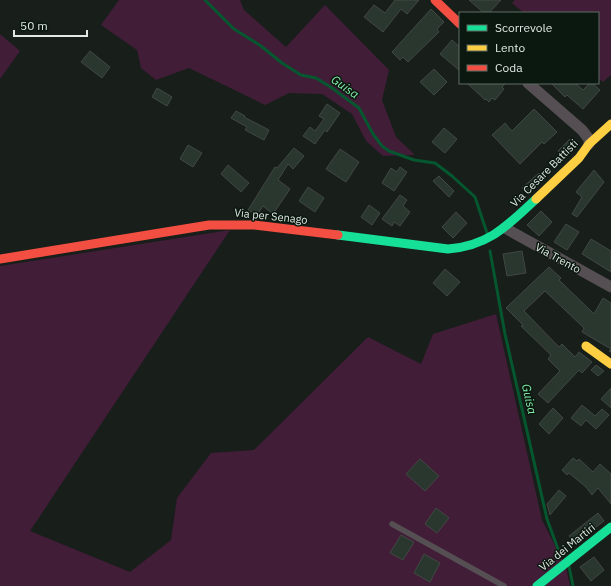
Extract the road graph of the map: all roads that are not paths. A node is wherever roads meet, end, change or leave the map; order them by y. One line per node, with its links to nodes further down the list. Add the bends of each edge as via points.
1 (435, 0): 2 (street)
2 (459, 23)
3 (529, 84): 5 (street, via 582,130 589,139)
4 (611, 124): 5 (street, Via Cesare Battisti)
5 (589, 144): 6 (street, Via Cesare Battisti, via 586,152)
6 (505, 228): 7 (street, Via Cesare Battisti); 9 (street, Via Trento)
7 (492, 238): 8 (street, Via per Senago, via 464,248 448,249 273,227 227,224)
8 (0, 259)
9 (611, 287)
10 (586, 346): 11 (street)
11 (611, 364)
12 (392, 524): 14 (lane)
13 (611, 527): 15 (street, Via dei Martiri)
14 (504, 586)
15 (537, 586)

